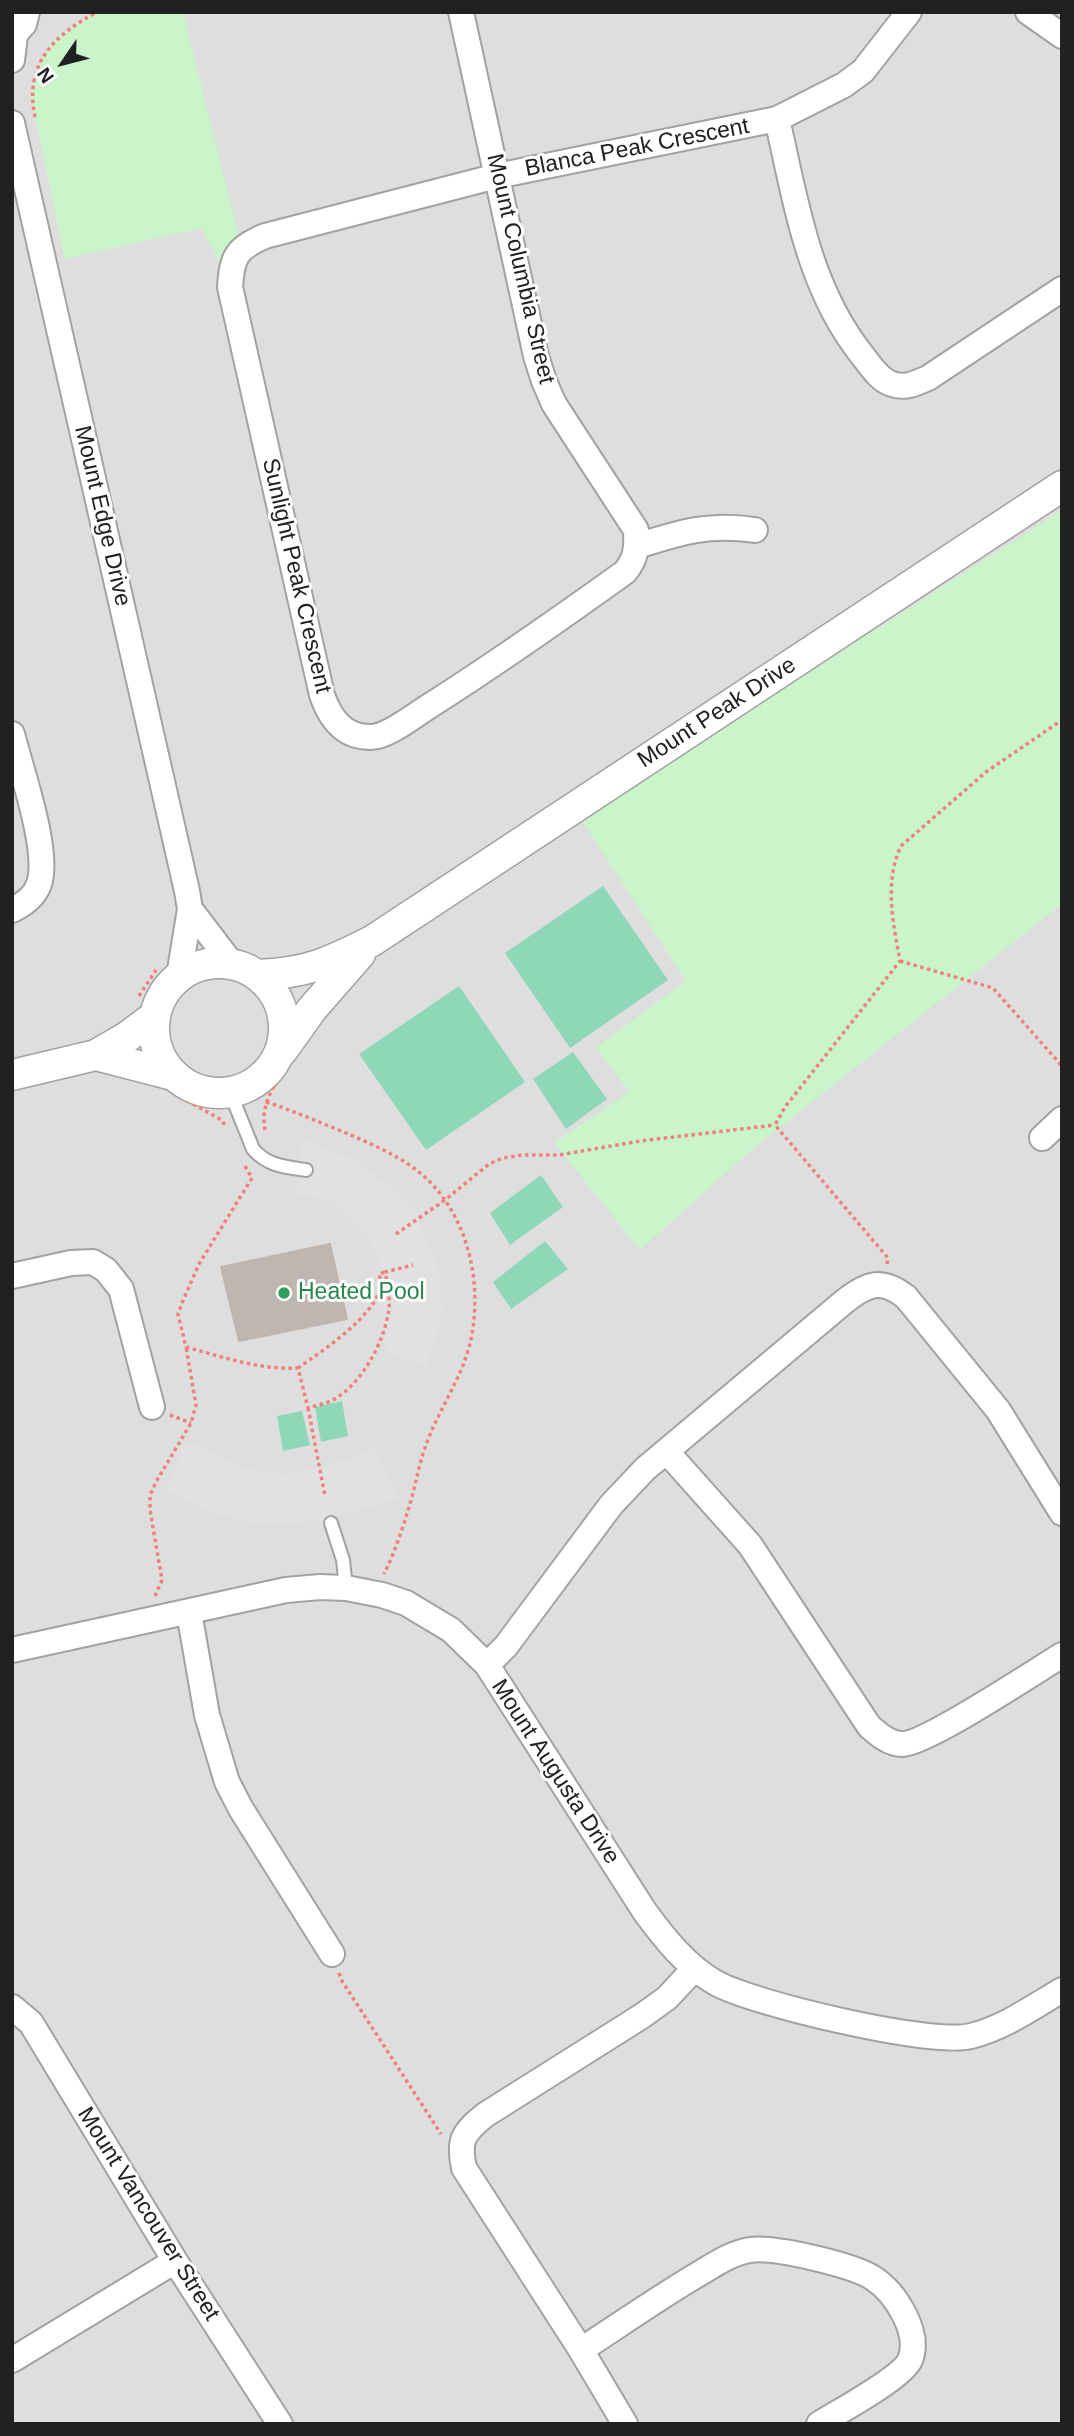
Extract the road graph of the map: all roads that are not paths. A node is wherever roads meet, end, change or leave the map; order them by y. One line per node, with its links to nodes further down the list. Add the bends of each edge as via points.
1 (461, 12): 7 (street, Mount Columbia Street)
2 (908, 12): 5 (street, Blanca Peak Crescent, via 863,71)
3 (1028, 12): 4 (street)
4 (1062, 36)
5 (777, 119): 7 (street, Blanca Peak Crescent); 8 (street, Blanca Peak Crescent, via 808,255 819,284 849,339 890,384 907,387 928,378)
6 (12, 123): 13 (street, Mount Edge Drive)
7 (497, 176): 11 (street, Mount Columbia Street, via 544,381 554,404 636,530); 11 (street, Sunlight Peak Crescent, via 265,236 245,244 235,257 230,287 328,710 338,726 356,735 373,738 394,728 625,572 634,561)
8 (1062, 289)
9 (1062, 486): 15 (street, Mount Peak Drive)
10 (755, 530): 11 (street, via 729,526 688,530)
11 (637, 545)
12 (12, 734): 14 (street, via 43,866 38,887)
13 (190, 909): 16 (street, Mount Edge Drive); 17 (street, Mount Edge Drive)
14 (12, 910)
15 (372, 941): 16 (street, Mount Peak Drive, via 303,971); 20 (street, Mount Peak Drive, via 312,1009)
16 (244, 969): 17 (street, Mount Peak Drive, via 204,964); 20 (street, via 270,988 282,1013 283,1040)
17 (168, 973): 18 (street, via 161,998)
18 (146, 1007): 19 (street, via 121,1041); 21 (street, via 157,1047)
19 (96, 1055): 21 (street); 22 (street)
20 (277, 1058): 23 (street, Mount Peak Drive, via 258,1080)
21 (173, 1074): 23 (street, via 200,1090)
22 (12, 1075)
23 (230, 1092): 26 (lane, via 260,1157)
24 (1062, 1119): 25 (street)
25 (1042, 1138)
26 (306, 1170)
27 (12, 1276): 28 (street, via 71,1263 93,1262 106,1270 121,1289)
28 (152, 1407)
29 (667, 1452): 30 (street, via 845,1301 858,1291 884,1284 906,1297 998,1410); 35 (street, via 750,1545 878,1735 902,1744 915,1741); 36 (street, via 611,1505)
30 (1062, 1513)
31 (331, 1523): 32 (lane, via 344,1560)
32 (346, 1588): 33 (street, Mount Augusta Drive, via 286,1590); 36 (street, Mount Augusta Drive, via 406,1603 452,1630)
33 (189, 1612): 34 (street, Mount Augusta Drive); 37 (street, via 207,1715 228,1782)
34 (12, 1650)
35 (1062, 1656)
36 (487, 1665): 38 (street, Mount Augusta Drive, via 645,1912)
37 (332, 1954)
38 (694, 1969): 39 (street, Mount Augusta Drive, via 718,1984 771,2002 827,2017 949,2038 991,2029); 42 (street, via 642,2017 485,2115 462,2140 464,2168)
39 (1062, 1990)
40 (12, 2007): 41 (street, Mount Vancouver Street, via 31,2023)
41 (175, 2261): 43 (street); 44 (street, Mount Vancouver Street)
42 (581, 2350): 45 (street); 46 (street, via 685,2282 748,2250 773,2250 856,2270 874,2278 888,2292 908,2322 913,2336 909,2361 897,2375)
43 (12, 2360)
44 (280, 2424)
45 (625, 2424)
46 (819, 2424)

